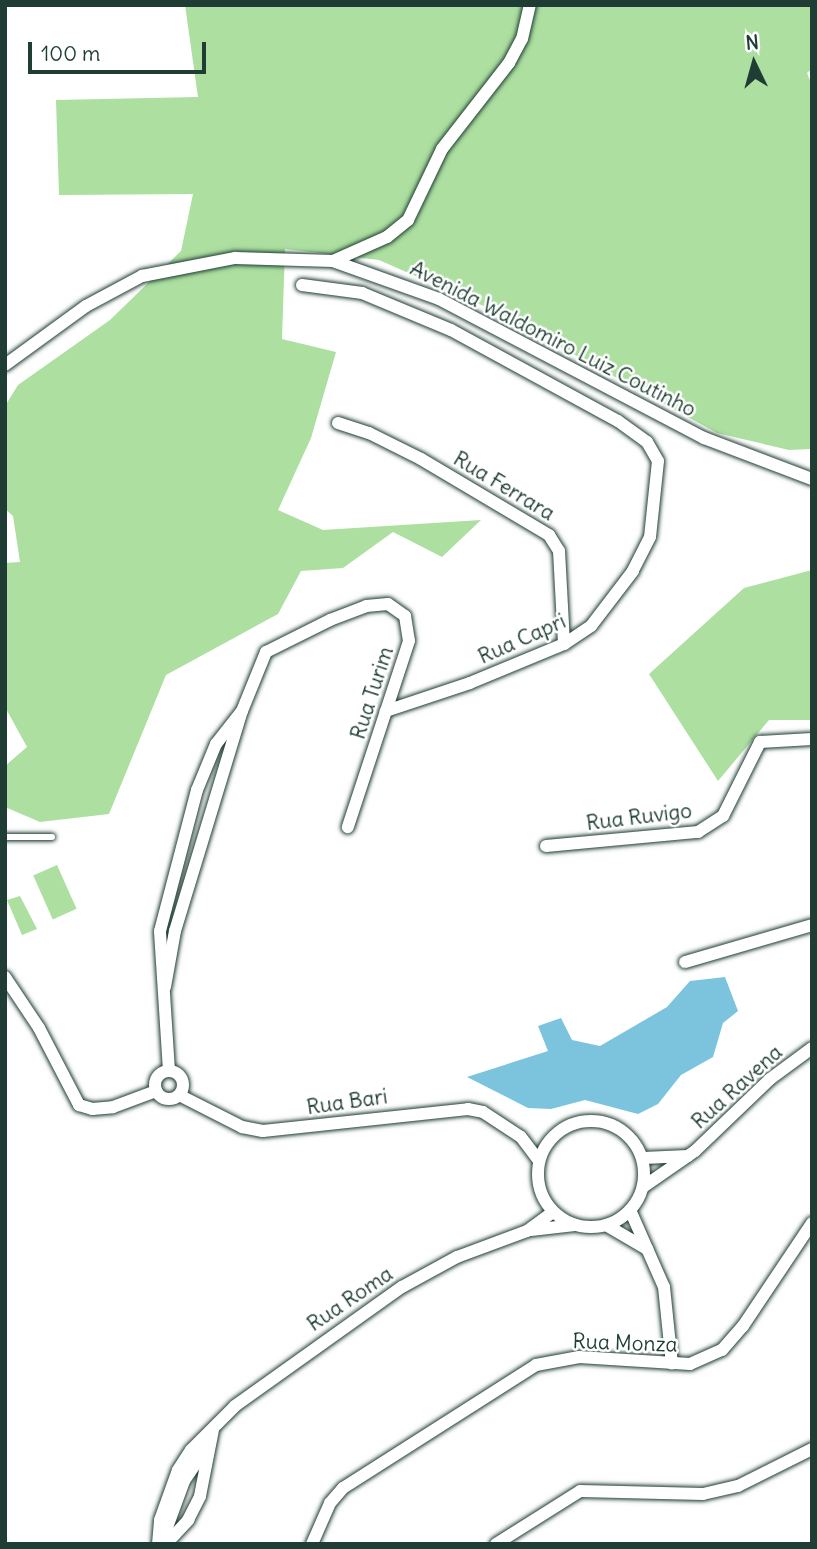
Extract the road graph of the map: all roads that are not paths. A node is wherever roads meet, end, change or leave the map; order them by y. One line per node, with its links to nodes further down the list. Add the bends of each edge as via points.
1 (530, 5): 2 (street, via 522,39 509,62 442,149 408,219 387,237)
2 (333, 261): 4 (street, Avenida Waldomiro Luiz Coutinho, via 235,258 142,276 86,306); 6 (street, Avenida Waldomiro Luiz Coutinho, via 439,299 704,438)
3 (302, 285): 7 (street, Rua Capri, via 362,293 406,307 618,421 653,451 659,485 643,552 591,626)
4 (5, 365)
5 (338, 423): 7 (street, Rua Ferrara, via 421,459 549,535 559,551)
6 (812, 479)
7 (564, 644): 9 (street, Rua Capri)
8 (242, 711): 9 (street, Rua Turim, via 266,652 330,620 379,604 397,608 409,627 409,641); 18 (street, Rua Turim, via 175,930); 18 (street, Rua Turim, via 216,744 180,847 160,931)
9 (386, 711): 11 (street, Rua Turim)
10 (812, 739): 14 (street, Rua Ruvigo, via 760,743 723,816 698,832)
11 (348, 827)
12 (5, 837): 13 (lane)
13 (52, 837)
14 (546, 846)
15 (812, 925): 16 (street)
16 (685, 962)
17 (5, 977): 21 (street, via 39,1028 79,1105 92,1110 113,1107)
18 (165, 987): 20 (street, Rua Turim)
19 (812, 1048): 25 (street, Rua Ravena, via 770,1079)
20 (169, 1071): 21 (street, via 157,1078); 22 (street, via 183,1082)
21 (156, 1091): 22 (street, via 166,1099)
22 (179, 1095): 23 (street, Rua Bari, via 251,1130 281,1131 459,1109 483,1112)
23 (521, 1137): 24 (street, Rua Bari); 27 (street, Rua Bari)
24 (548, 1142): 26 (street, via 566,1127 596,1120 625,1132); 27 (street)
25 (688, 1156): 26 (street, Rua Ravena); 28 (street, Rua Ravena)
26 (643, 1158): 28 (street)
27 (539, 1161): 30 (street, via 539,1188)
28 (643, 1187): 29 (street)
29 (630, 1210): 33 (street); 35 (street)
30 (553, 1212): 32 (street); 34 (street, Rua Roma)
31 (812, 1223): 36 (street, Rua Monza, via 732,1340 709,1358)
32 (577, 1225): 33 (street); 34 (street, Rua Roma)
33 (607, 1225): 35 (street)
34 (527, 1231): 37 (street, Rua Roma, via 457,1257 402,1287 266,1381)
35 (647, 1249): 36 (street, via 664,1287)
36 (672, 1364): 41 (street, Rua Monza, via 579,1357 536,1365 343,1488 330,1503)
37 (213, 1430): 39 (street, Rua Roma); 40 (street, via 200,1496 188,1520); 40 (street, Rua Roma, via 178,1469 160,1520)
38 (812, 1449): 42 (street, via 738,1486 703,1494 580,1491)
39 (204, 1456): 40 (street, Rua Roma, via 185,1480); 40 (street, via 185,1511)
40 (162, 1542)
41 (312, 1544)
42 (496, 1544)

